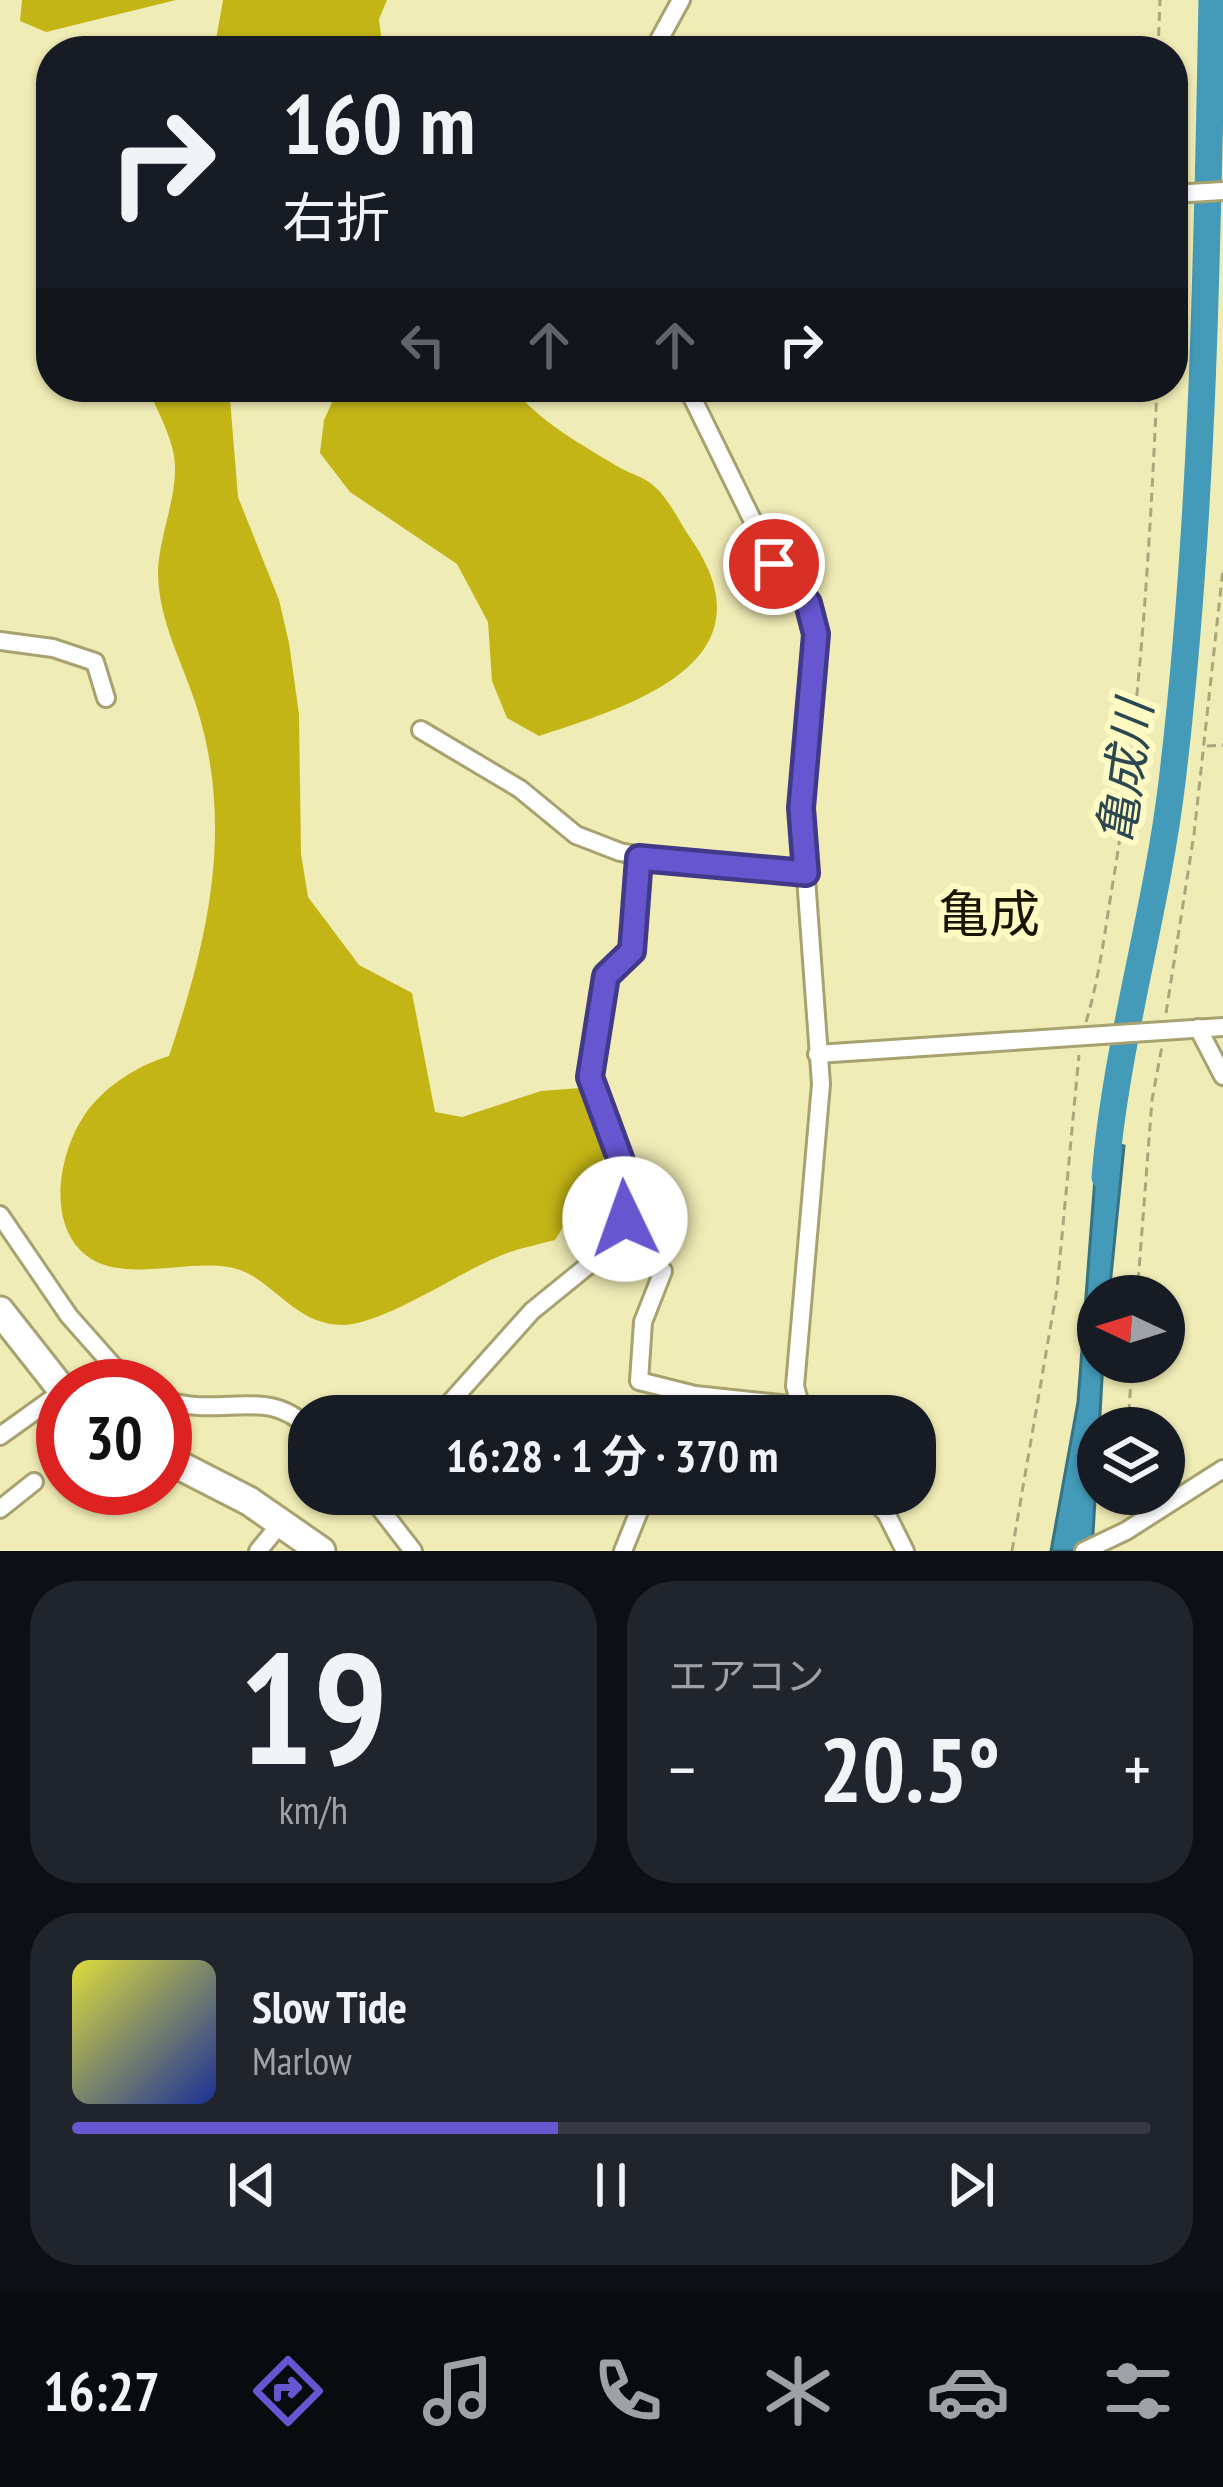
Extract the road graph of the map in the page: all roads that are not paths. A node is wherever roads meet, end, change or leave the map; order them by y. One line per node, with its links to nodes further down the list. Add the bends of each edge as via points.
1 (681, 0): 2 (street)
2 (661, 36)
3 (1223, 191): 4 (street)
4 (1188, 193)
5 (694, 402): 10 (street, via 774,564 808,603 816,634 801,808)
6 (0, 641): 7 (street, via 95,662)
7 (106, 698)
8 (422, 730): 9 (street, via 520,789 576,835)
9 (639, 858): 10 (street); 16 (street, via 632,951 606,976 590,1077 628,1180)
10 (806, 873): 13 (street)
11 (1223, 1027): 12 (street)
12 (1198, 1028): 13 (street); 14 (street)
13 (817, 1054): 22 (street)
14 (1223, 1076)
15 (0, 1215): 19 (street)
16 (618, 1257): 20 (street, via 596,1259 532,1310); 21 (street, via 663,1271 643,1322 639,1381)
17 (0, 1311): 18 (main road)
18 (38, 1359)
19 (107, 1359)
20 (457, 1395)
21 (695, 1395)
22 (797, 1395)
23 (192, 1407): 24 (street)
24 (288, 1409)
25 (36, 1410): 26 (street)
26 (0, 1436)
27 (1223, 1469): 40 (street)
28 (192, 1471): 34 (main road)
29 (34, 1482): 30 (street)
30 (0, 1509)
31 (385, 1515): 37 (street)
32 (638, 1515): 38 (street)
33 (887, 1515): 39 (street)
34 (281, 1523): 35 (street); 36 (main road)
35 (258, 1551)
36 (321, 1551)
37 (412, 1551)
38 (623, 1551)
39 (905, 1551)
40 (1084, 1551)

